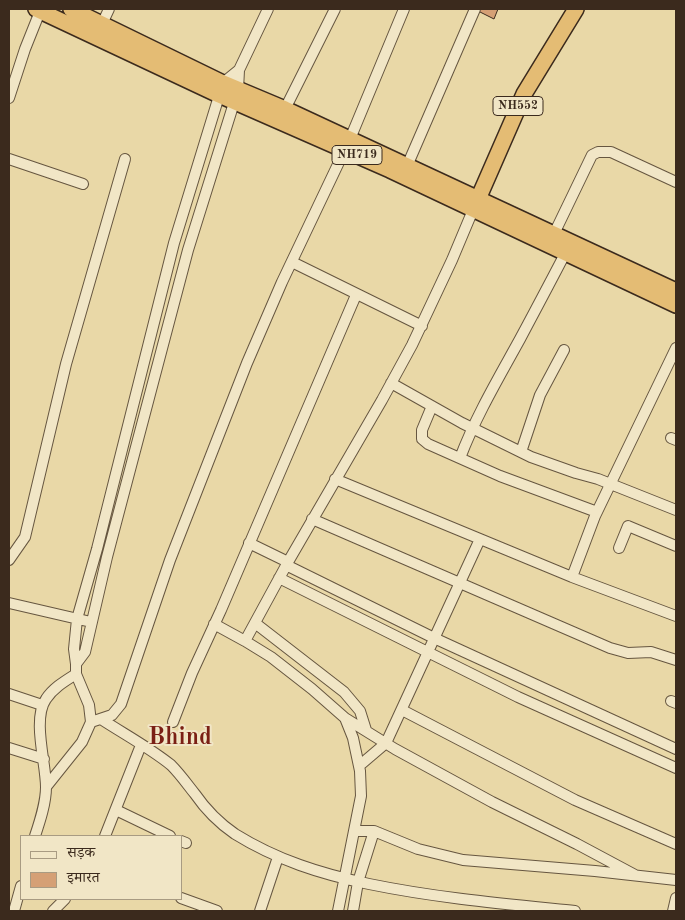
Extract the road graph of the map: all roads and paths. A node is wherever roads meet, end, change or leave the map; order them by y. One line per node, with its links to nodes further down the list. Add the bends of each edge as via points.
1 (39, 9): 11 (highway, NH719); 13 (street)
2 (71, 9): 9 (highway, NH719)
3 (109, 9): 9 (street)
4 (268, 9): 10 (street)
5 (335, 9): 14 (street)
6 (404, 9): 15 (street)
7 (474, 9): 18 (street)
8 (576, 9): 21 (highway, NH552, via 524,94)
9 (102, 24): 11 (highway, NH719)
10 (239, 70): 11 (street); 12 (street)
11 (221, 89): 12 (highway, NH719); 53 (street, via 174,243)
12 (236, 95): 14 (highway, NH719); 15 (highway, NH719); 54 (street, via 188,250)
13 (9, 98)
14 (286, 109): 15 (highway, NH719)
15 (347, 145): 18 (highway, NH719); 21 (highway, NH719); 24 (street)
16 (9, 159): 20 (street)
17 (125, 159): 45 (street, via 66,364 25,537)
18 (407, 166): 21 (highway, NH719)
19 (676, 182): 22 (street, via 611,152 598,152 592,156)
20 (83, 184)
21 (475, 204): 22 (highway, NH719); 28 (street)
22 (551, 241): 23 (highway, NH719)
23 (568, 248): 25 (highway, NH719); 27 (highway, NH719); 33 (street)
24 (292, 262): 26 (street); 64 (street, via 247,363 159,591 121,704 112,715)
25 (676, 291)
26 (356, 295): 28 (street); 42 (street)
27 (676, 305)
28 (422, 326): 31 (street)
29 (676, 348): 37 (street)
30 (564, 350): 34 (street, via 540,396)
31 (391, 383): 32 (street); 36 (street)
32 (432, 406): 33 (street); 35 (street, via 422,430 422,439)
33 (471, 428): 34 (street); 35 (street)
34 (521, 452): 37 (street)
35 (460, 458): 39 (street)
36 (336, 479): 40 (street); 41 (street)
37 (611, 484): 38 (street); 39 (street)
38 (676, 510)
39 (597, 512): 47 (street)
40 (312, 519): 46 (street); 49 (street)
41 (480, 539): 47 (street); 49 (street)
42 (249, 543): 46 (street); 52 (street)
43 (676, 546): 44 (street, via 628,526)
44 (619, 548)
45 (9, 559)
46 (287, 564): 48 (street); 56 (street)
47 (572, 576): 51 (street)
48 (279, 578): 55 (street); 57 (street)
49 (461, 583): 56 (street); 58 (street, via 619,651 651,652)
50 (9, 603): 53 (street)
51 (676, 616)
52 (218, 618): 55 (street); 66 (street)
53 (77, 619): 54 (street); 60 (street)
54 (91, 622): 60 (street, via 85,652)
55 (250, 632): 59 (street); 59 (street)
56 (434, 638): 57 (street); 71 (street)
57 (428, 652): 63 (street); 74 (street, via 518,697)
58 (676, 660)
59 (293, 664): 65 (street); 67 (street, via 344,692 360,712)
60 (76, 669): 62 (street); 64 (street)
61 (9, 694): 62 (street)
62 (42, 705): 72 (street, via 40,721)
63 (402, 710): 68 (street); 81 (street, via 567,796)
64 (96, 720): 69 (street); 75 (street)
65 (348, 720): 67 (street); 73 (street)
66 (173, 722)
67 (364, 728): 68 (street)
68 (386, 743): 73 (street); 83 (street)
69 (141, 745): 76 (street); 82 (street, via 182,776 212,815 224,825)
70 (9, 748): 72 (street)
71 (676, 749)
72 (44, 759): 75 (street)
73 (359, 766): 77 (street)
74 (676, 768)
75 (46, 787): 78 (street)
76 (116, 810): 79 (street); 80 (street)
77 (363, 830): 83 (street, via 463,860); 85 (street); 85 (street)
78 (35, 835)
79 (105, 835)
80 (168, 835)
81 (676, 844)
82 (278, 857): 85 (street, via 312,871); 93 (street)
83 (635, 875): 84 (street)
84 (676, 880)
85 (351, 881): 94 (street); 95 (street); 96 (street, via 435,897)
86 (20, 890): 90 (street)
87 (182, 898): 92 (street)
88 (676, 898): 97 (street)
89 (65, 900): 91 (street)
90 (14, 911)
91 (53, 911)
92 (216, 911)
93 (260, 911)
94 (338, 911)
95 (352, 911)
96 (575, 911)
97 (673, 911)

